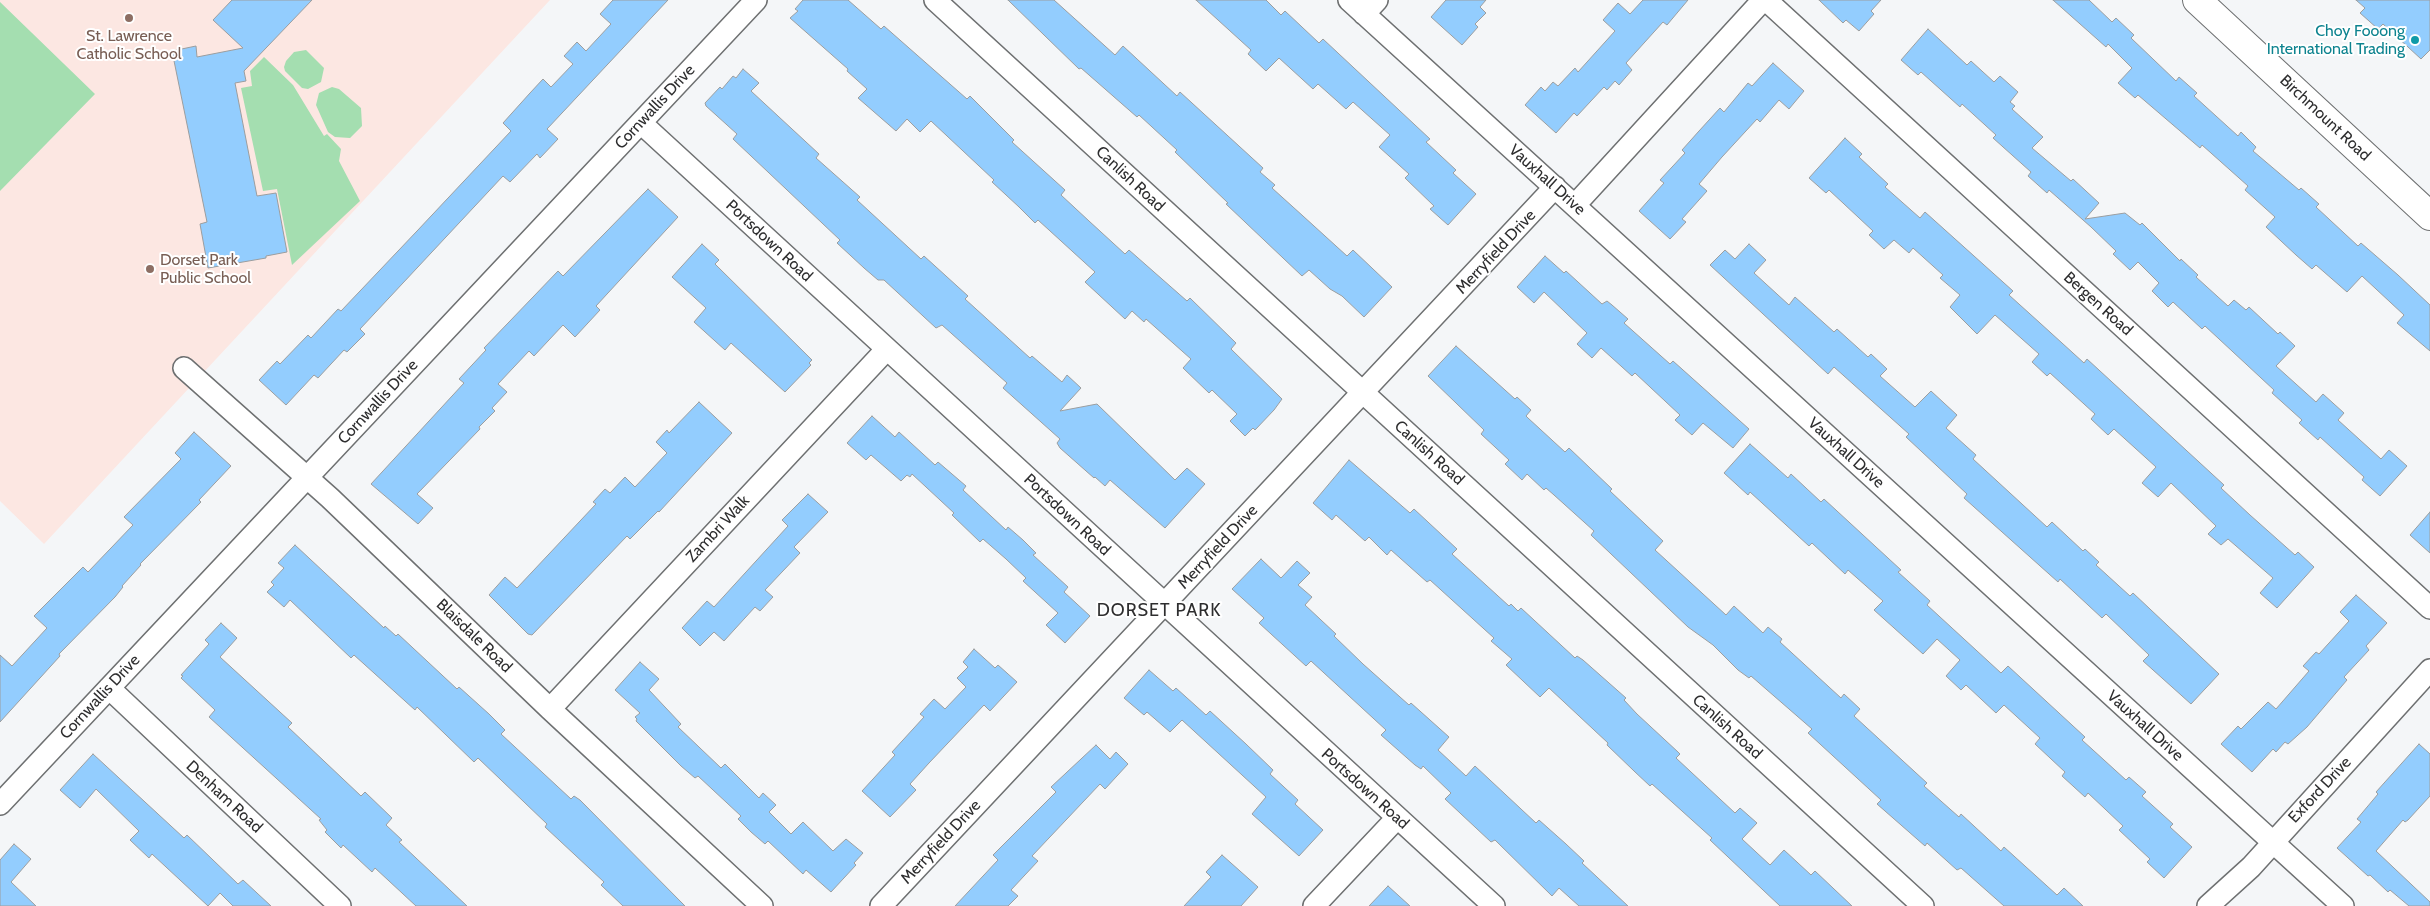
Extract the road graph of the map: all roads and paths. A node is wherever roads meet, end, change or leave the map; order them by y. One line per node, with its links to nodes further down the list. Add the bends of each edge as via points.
1 (756, 0): 6 (street, Cornwallis Drive)
2 (935, 0): 12 (street, Canlish Road)
3 (1764, 0): 8 (street); 15 (street, Bergen Road)
4 (2197, 0): 9 (main road, Birchmount Road)
5 (1363, 5): 7 (street, Vauxhall Drive)
6 (641, 123): 10 (street, Portsdown Road); 13 (street, Cornwallis Drive)
7 (1555, 187): 8 (street, Vauxhall Drive); 12 (street, Merryfield Drive)
8 (1575, 205): 21 (street, Vauxhall Drive)
9 (2430, 216)
10 (886, 350): 14 (street, Portsdown Road); 18 (street, Zambri Walk)
11 (184, 368): 13 (street, Blaisdale Road)
12 (1363, 394): 14 (street, Merryfield Drive); 27 (street, Canlish Road)
13 (307, 478): 17 (street, Cornwallis Drive); 18 (street, Blaisdale Road)
14 (1164, 604): 20 (street, Portsdown Road); 24 (street, Merryfield Drive)
15 (2430, 608)
16 (2430, 670): 21 (street, Exford Drive)
17 (109, 688): 19 (street, Cornwallis Drive); 22 (street, Denham Road)
18 (550, 709): 23 (street, Blaisdale Road)
19 (0, 804)
20 (1397, 818): 25 (street); 26 (street, Portsdown Road)
21 (2272, 842): 28 (street, Exford Drive, via 2230,888); 29 (street, Vauxhall Drive)
22 (340, 906)
23 (762, 906)
24 (881, 906)
25 (1314, 906)
26 (1494, 906)
27 (1923, 906)
28 (2208, 906)
29 (2342, 906)

